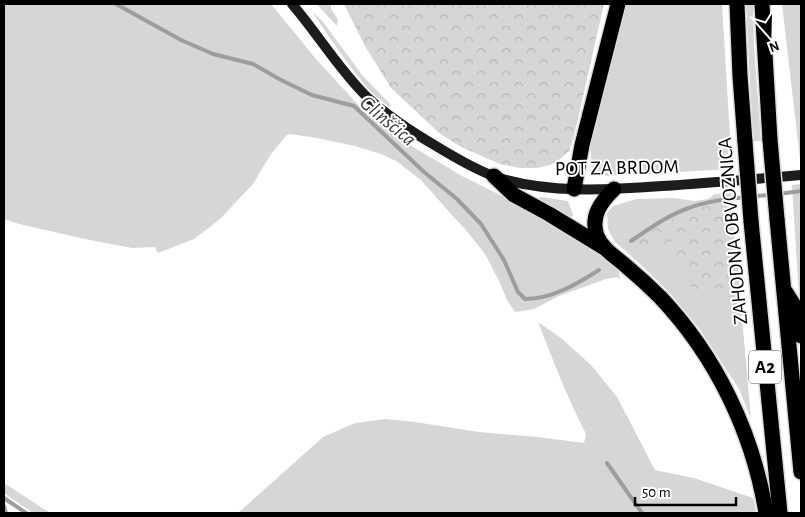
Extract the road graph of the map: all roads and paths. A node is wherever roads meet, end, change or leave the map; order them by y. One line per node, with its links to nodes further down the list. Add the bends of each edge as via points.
1 (292, 4): 6 (main road, POT ZA BRDOM, via 344,71 385,112 450,155)
2 (618, 4): 7 (highway)
3 (737, 4): 14 (highway, ZAHODNA OBVOZNICA / A2, bridge, via 751,221)
4 (762, 4): 10 (highway, A2, bridge)
5 (801, 175): 8 (main road, POT ZA BRDOM)
6 (494, 176): 7 (main road, POT ZA BRDOM, via 525,184); 9 (highway, via 514,195)
7 (574, 189): 8 (main road, POT ZA BRDOM)
8 (614, 189): 9 (highway, via 602,201 596,216 597,236)
9 (604, 247): 13 (highway, via 667,305 707,357 747,438)
10 (783, 288): 11 (highway, via 797,310); 12 (highway, A2)
11 (801, 336)
12 (801, 472)
13 (766, 513)
14 (780, 513)

